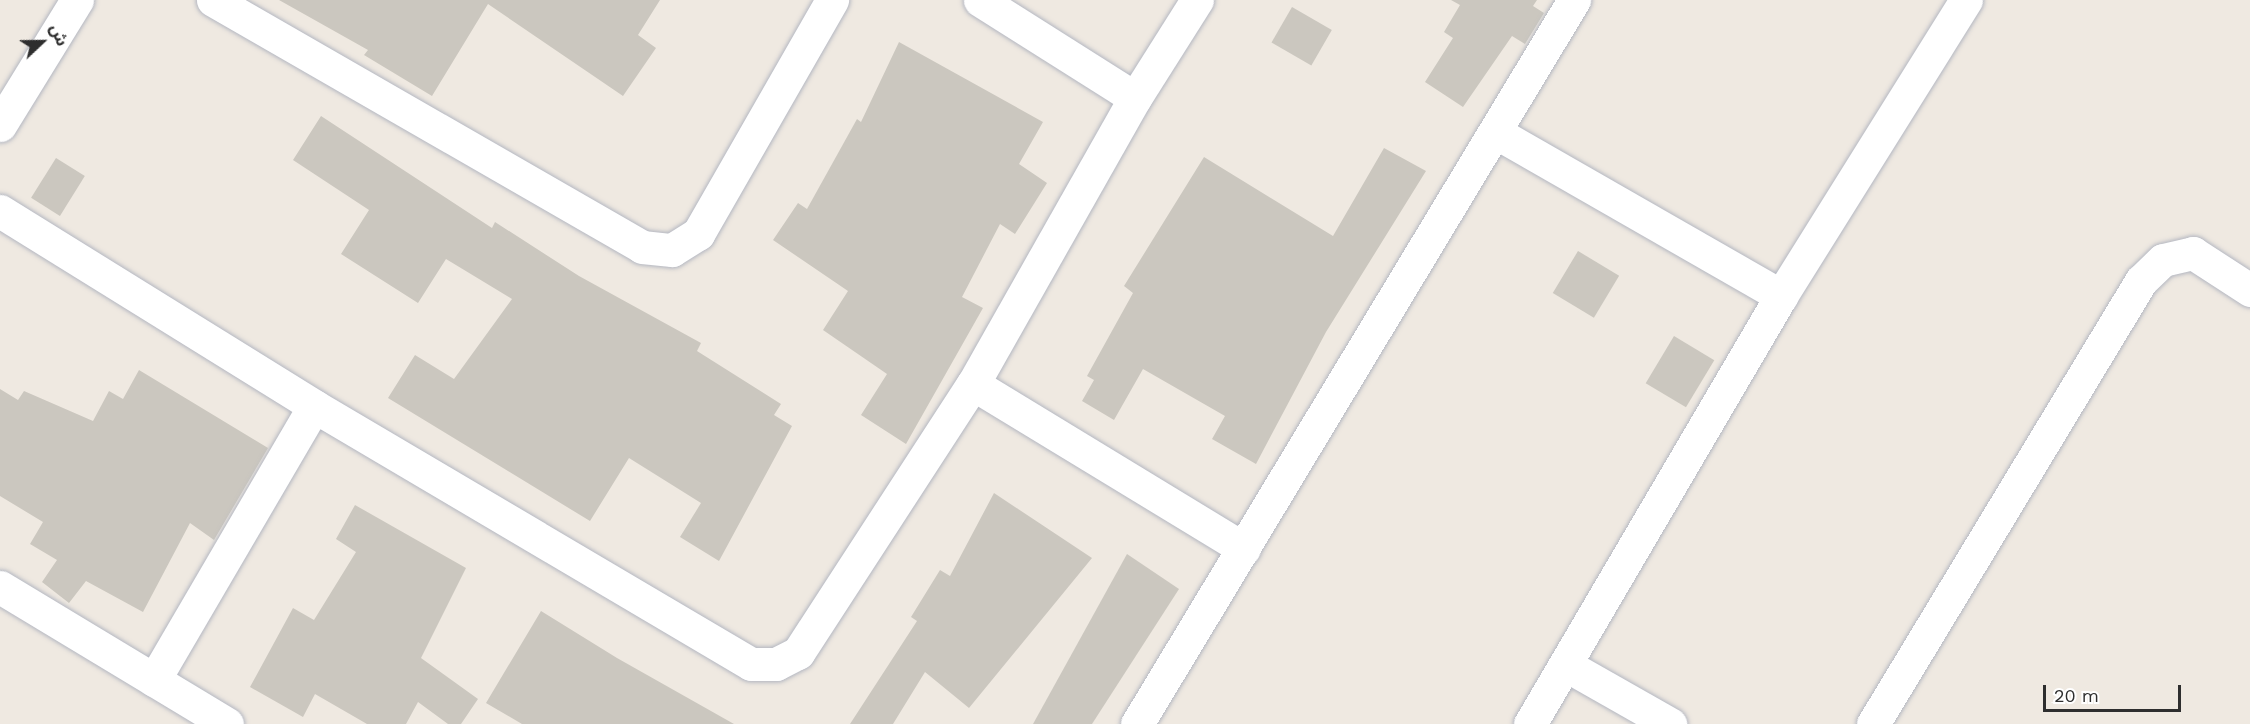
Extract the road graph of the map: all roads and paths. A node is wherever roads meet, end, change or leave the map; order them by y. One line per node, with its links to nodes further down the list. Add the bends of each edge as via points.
1 (76, 0): 9 (street)
2 (213, 0): 3 (street, via 642,247 672,250 698,234)
3 (832, 0)
4 (980, 0): 8 (street)
5 (1197, 0): 8 (street)
6 (1574, 0): 10 (street)
7 (1966, 0): 13 (street)
8 (1135, 98): 14 (street)
9 (0, 125)
10 (1495, 132): 13 (street); 16 (street)
11 (0, 211): 15 (street)
12 (2250, 290): 24 (street, via 2193,253 2163,260 2142,281)
13 (1781, 296): 18 (street)
14 (973, 384): 15 (street, via 798,653 767,664 751,664); 16 (street)
15 (314, 406): 19 (street)
16 (1244, 549): 21 (street)
17 (0, 587): 19 (street)
18 (1566, 665): 22 (street); 23 (street)
19 (154, 680): 20 (street)
20 (227, 724)
21 (1137, 724)
22 (1530, 724)
23 (1670, 724)
24 (1873, 724)

